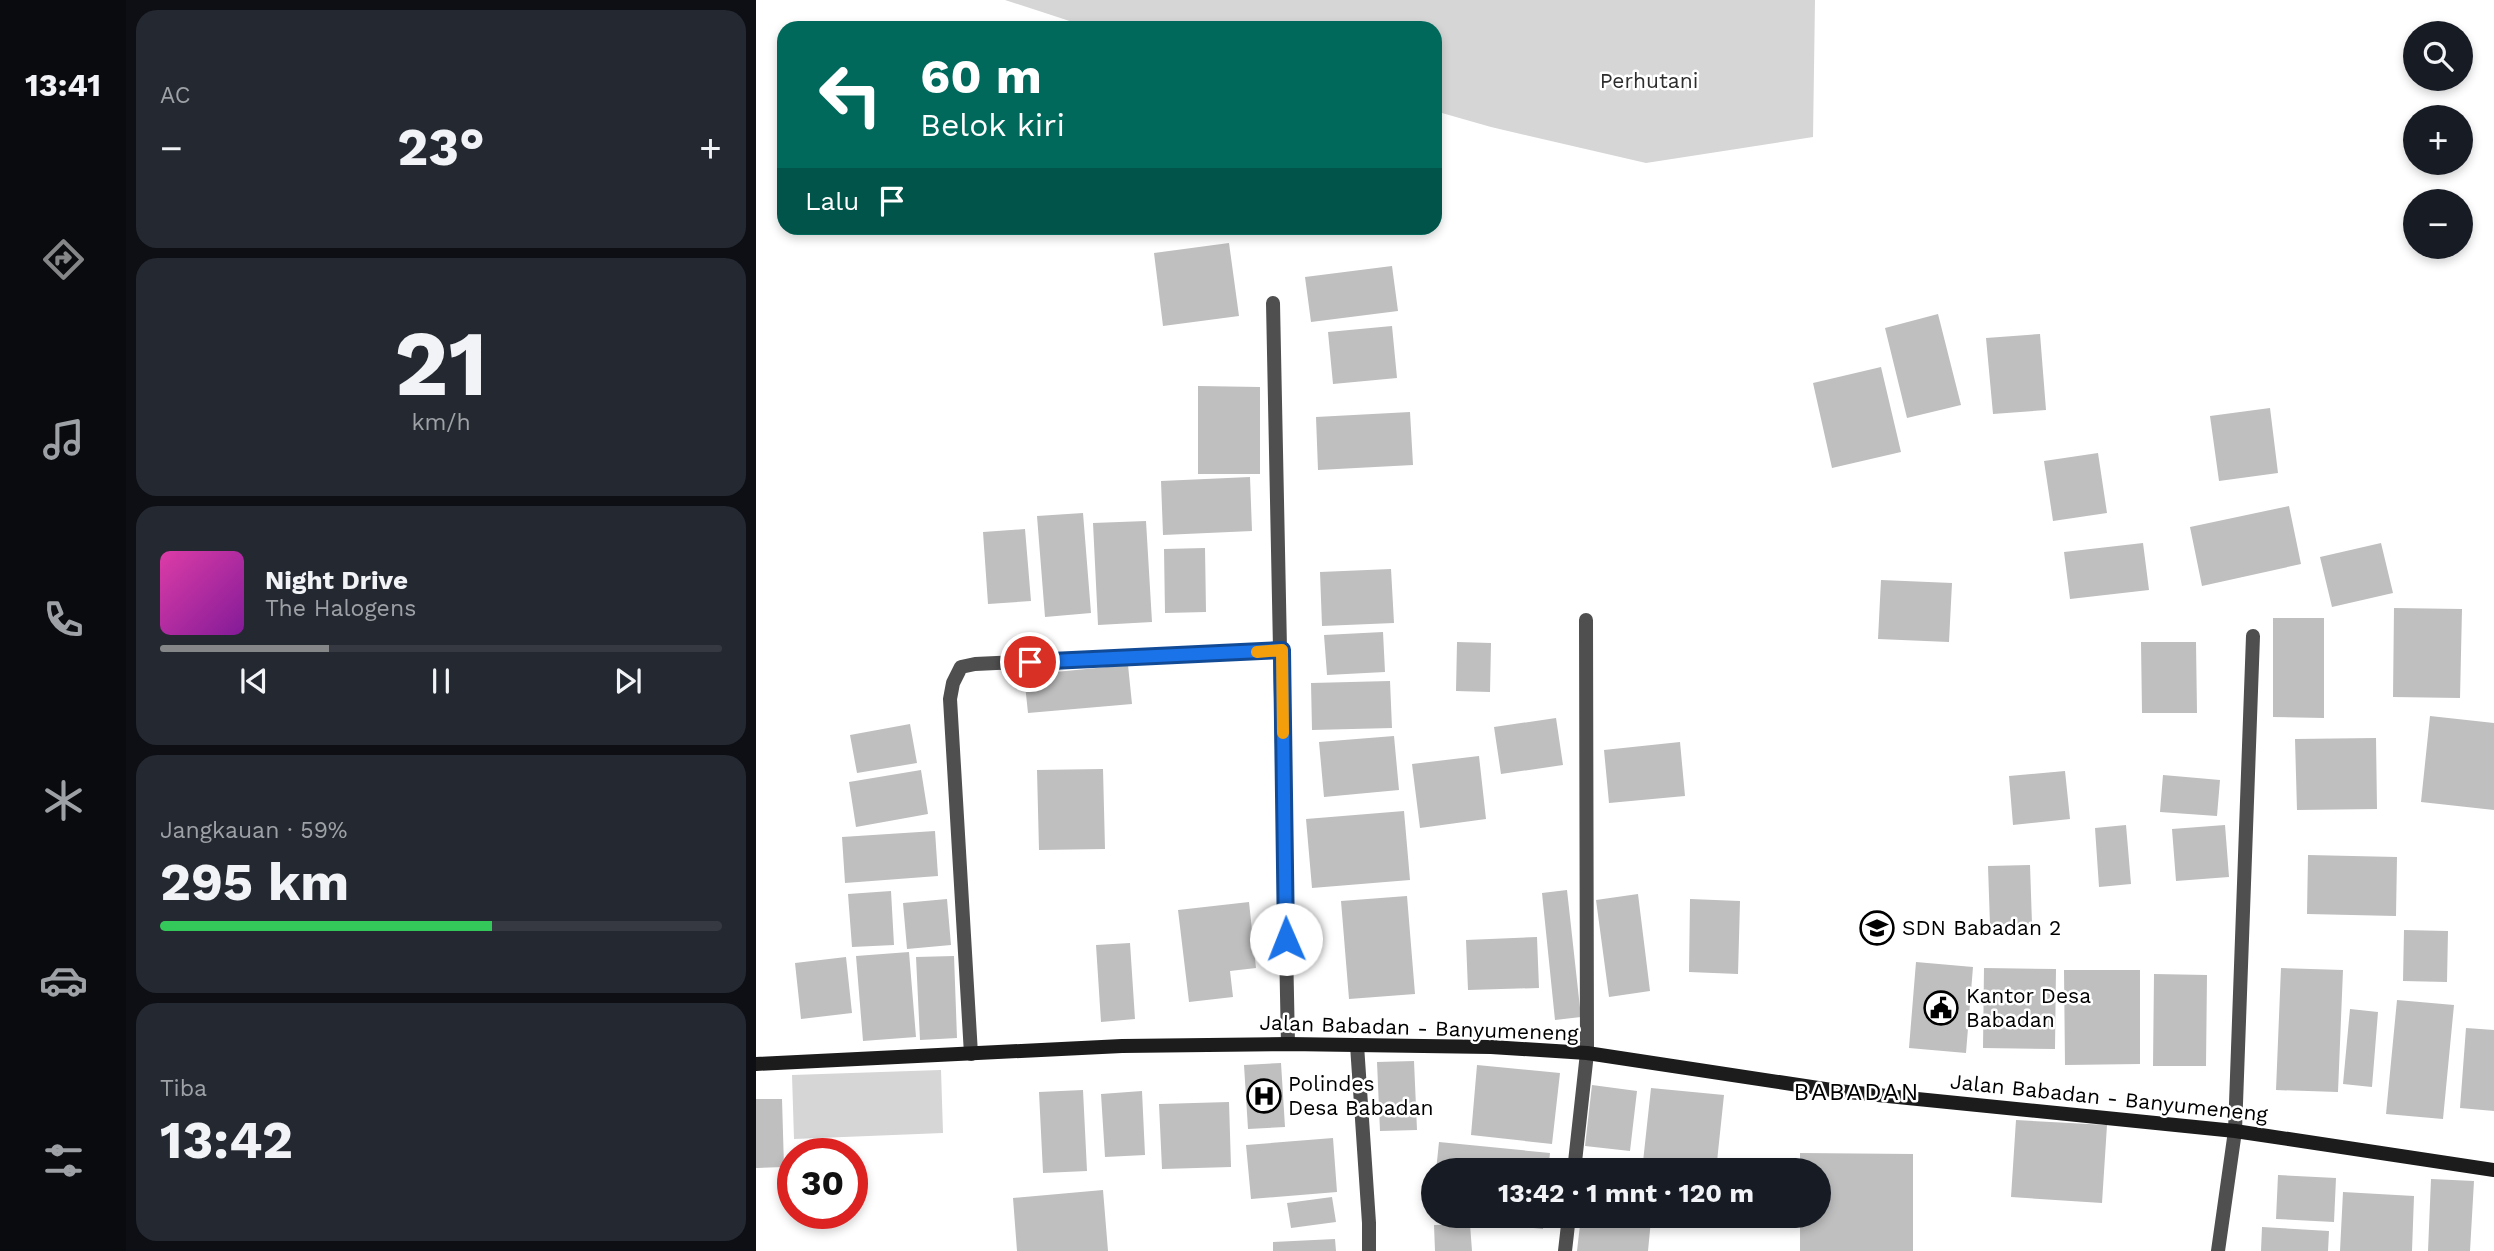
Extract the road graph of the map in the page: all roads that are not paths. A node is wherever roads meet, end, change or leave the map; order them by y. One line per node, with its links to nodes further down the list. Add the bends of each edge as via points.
1 (1273, 303): 4 (street)
2 (1586, 620): 7 (street)
3 (2253, 636): 10 (street)
4 (1282, 650): 5 (street); 8 (street, via 961,667 950,699)
5 (1288, 1044): 6 (street, Jalan Babadan - Banyumeneng); 8 (street, Jalan Babadan - Banyumeneng)
6 (1357, 1045): 7 (street, Jalan Babadan - Banyumeneng); 14 (street)
7 (1587, 1053): 10 (street, Jalan Babadan - Banyumeneng, via 1838,1091); 11 (street)
8 (971, 1054): 9 (street, Jalan Babadan - Banyumeneng)
9 (756, 1064)
10 (2235, 1131): 12 (street, Jalan Babadan - Banyumeneng); 16 (street)
11 (1575, 1158)
12 (2494, 1170)
13 (1568, 1228): 15 (street)
14 (1368, 1251)
15 (1565, 1251)
16 (2218, 1251)

